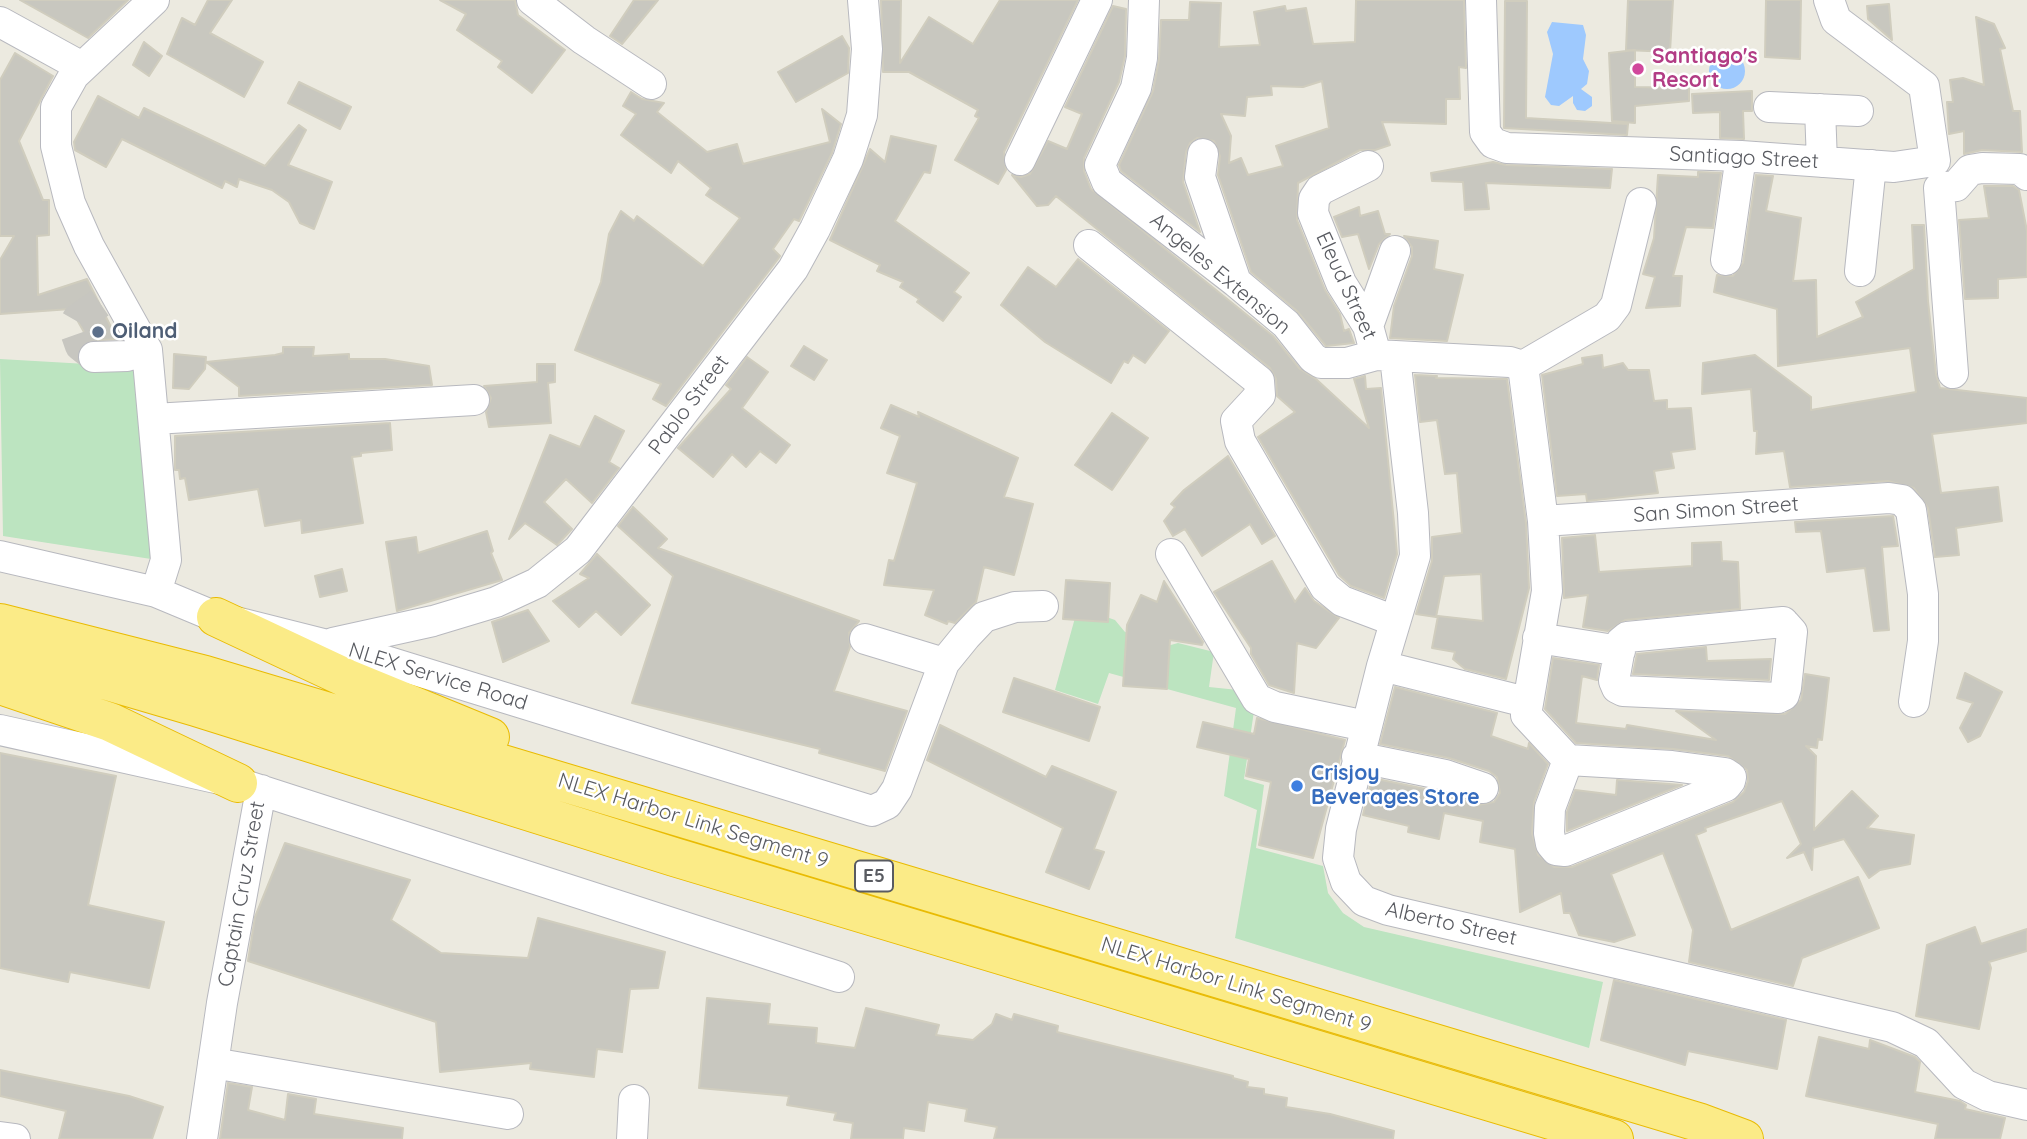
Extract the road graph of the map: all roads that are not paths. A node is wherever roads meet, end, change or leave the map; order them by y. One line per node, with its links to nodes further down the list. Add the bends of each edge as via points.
1 (154, 0): 9 (street)
2 (532, 0): 10 (street)
3 (863, 0): 46 (street, Pablo Street, via 867,49 862,115 848,159 815,229 793,270 578,550 537,583 496,602)
4 (1097, 0): 16 (street)
5 (1144, 0): 27 (street, Angeles Extension, via 1136,88 1100,165 1101,174)
6 (1481, 0): 15 (street, Santiago Street, via 1483,118 1493,143 1521,149)
7 (1829, 0): 20 (street, via 1836,20 1924,86)
8 (0, 22): 9 (street)
9 (82, 67): 29 (street, via 56,107 56,146 70,203 89,246)
10 (651, 84)
11 (1769, 107): 12 (street)
12 (1820, 109): 13 (street); 17 (street)
13 (1858, 111)
14 (1203, 154): 27 (street, via 1200,177)
15 (1741, 156): 17 (street, Santiago Street); 25 (street)
16 (1020, 160)
17 (1822, 162): 18 (street, Santiago Street)
18 (1871, 165): 20 (street, Santiago Street); 26 (street)
19 (1368, 166): 28 (street, Eleud Street, via 1320,190 1313,213 1341,283)
20 (1937, 175): 21 (street, Santiago Street, via 1956,186 1970,170 1982,168 2020,169); 33 (street)
21 (2027, 175)
22 (1641, 204): 32 (street, via 1616,305 1607,317)
23 (1088, 245): 42 (street, via 1259,381 1260,395 1236,421 1240,441 1325,587 1342,601)
24 (1395, 251): 28 (street)
25 (1726, 260)
26 (1860, 271)
27 (1236, 282): 30 (street, Angeles Extension, via 1286,324 1321,363)
28 (1368, 326): 30 (street, Eleud Street)
29 (147, 350): 31 (street); 35 (street)
30 (1386, 356): 32 (street, Angeles Extension); 42 (street, Alberto Street, via 1413,513 1415,556)
31 (94, 357)
32 (1523, 366): 36 (street)
33 (1953, 373)
34 (474, 400): 35 (street)
35 (154, 419): 39 (street, via 166,560)
36 (1543, 522): 44 (street, via 1547,591); 53 (street, San Simon Street, via 1902,500 1911,510 1923,594 1923,641)
37 (1171, 554): 54 (street, via 1257,699)
38 (0, 556): 39 (street, NLEX Service Road)
39 (156, 592): 41 (street, NLEX Service Road)
40 (1043, 606): 49 (street, via 1015,607 984,617)
41 (216, 617): 46 (street, NLEX Service Road); 60 (highway, via 346,678)
42 (1395, 621): 50 (street, Alberto Street)
43 (0, 623): 60 (highway, NLEX Harbor Link Segment 9 / E5, via 205,675)
44 (1538, 638): 48 (street); 52 (street)
45 (865, 639): 49 (street)
46 (326, 644): 49 (street, NLEX Service Road, via 872,811 887,804 897,789)
47 (0, 650): 70 (highway, NLEX Harbor Link Segment 9 / E5)
48 (1620, 651): 48 (street, via 1614,681 1623,691 1778,698 1786,688 1792,632 1783,622 1627,637)
49 (944, 663)
50 (1382, 666): 52 (street); 54 (street, Alberto Street)
51 (0, 685): 58 (highway, via 110,722)
52 (1526, 702): 57 (street, via 1526,715)
53 (1914, 702)
54 (1366, 726): 56 (street, Alberto Street)
55 (0, 730): 58 (street, Captain Cruz Street)
56 (1357, 757): 59 (street, via 1445,775); 64 (street, Alberto Street, via 1338,858 1346,882 1364,901 1892,1027 1926,1044 1964,1084 1988,1096)
57 (1568, 761): 57 (street, via 1672,766 1731,776 1726,786 1565,851 1556,850 1549,833 1550,808)
58 (250, 786): 61 (street); 62 (street, Captain Cruz Street)
59 (1483, 788)
60 (689, 819): 71 (highway, NLEX Harbor Link Segment 9 / E5)
61 (839, 977)
62 (213, 1063): 65 (street); 68 (street, Captain Cruz Street)
63 (634, 1100): 69 (street)
64 (2027, 1105)
65 (508, 1114)
66 (0, 1137): 67 (street)
67 (15, 1139)
68 (202, 1139)
69 (632, 1139)
70 (1614, 1139)
71 (1744, 1139)

